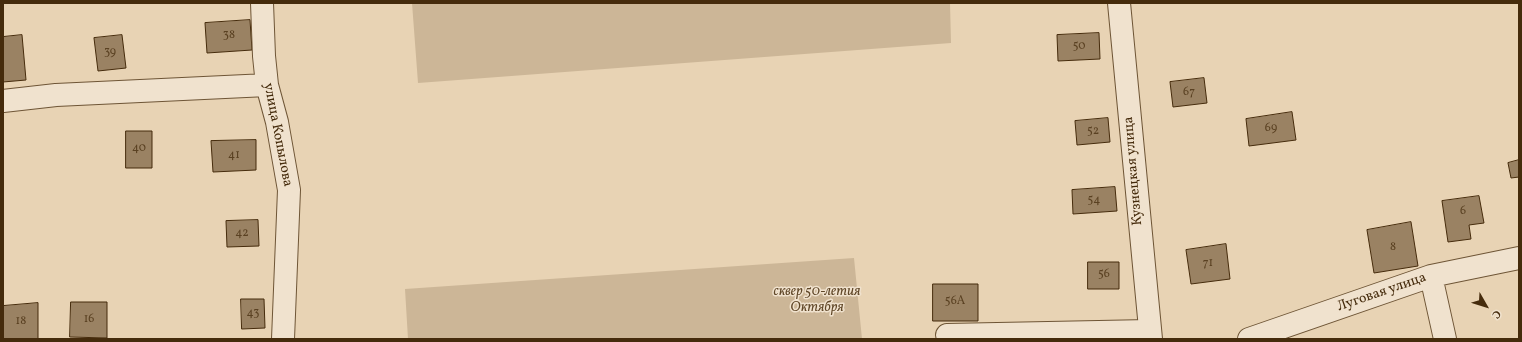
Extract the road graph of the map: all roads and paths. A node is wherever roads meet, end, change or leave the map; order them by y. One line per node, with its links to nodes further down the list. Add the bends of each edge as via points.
1 (262, 3): 3 (street, улица Копылова)
2 (1119, 3): 8 (street, Кузнецкая улица)
3 (267, 85): 4 (street); 9 (street, улица Копылова, via 277,122 289,190)
4 (3, 100)
5 (1519, 258): 6 (street, Луговая улица)
6 (1430, 276): 10 (street, Луговая улица); 11 (street)
7 (947, 335): 8 (street)
8 (1150, 335)
9 (283, 339)
10 (1249, 339)
11 (1445, 339)

